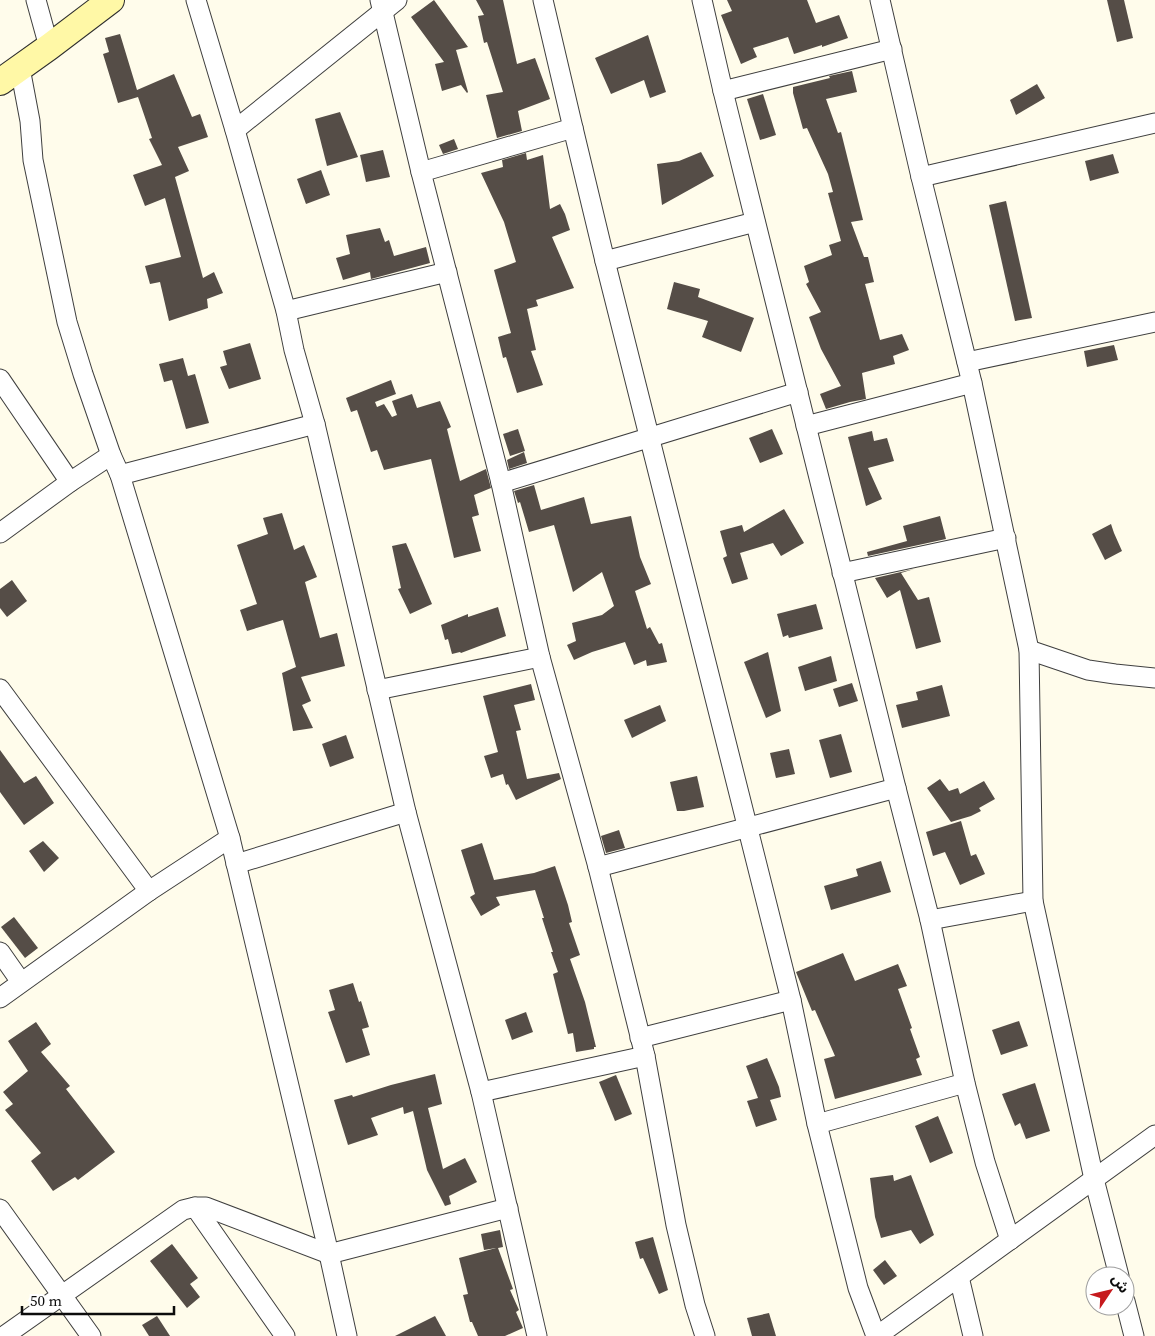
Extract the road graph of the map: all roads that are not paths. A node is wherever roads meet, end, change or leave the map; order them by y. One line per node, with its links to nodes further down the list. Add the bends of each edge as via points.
1 (36, 0): 8 (street)
2 (111, 0): 8 (street)
3 (196, 0): 14 (street)
4 (543, 0): 13 (street)
5 (702, 0): 11 (street)
6 (880, 0): 9 (street)
7 (386, 4): 14 (street); 15 (street)
8 (50, 47): 10 (street)
9 (892, 50): 11 (street); 16 (street)
10 (10, 75): 29 (street, via 30,121 33,160 67,322)
11 (723, 91): 17 (street)
12 (1155, 123): 16 (street)
13 (572, 128): 15 (street); 18 (street)
14 (235, 130): 20 (street)
15 (421, 172): 19 (street)
16 (921, 177): 22 (street)
17 (756, 222): 18 (street); 25 (street)
18 (605, 261): 28 (street)
19 (447, 272): 20 (street); 32 (street)
20 (286, 311): 26 (street)
21 (1155, 322): 22 (street)
22 (967, 362): 24 (street)
23 (0, 379): 31 (street)
24 (972, 382): 27 (street); 34 (street)
25 (798, 392): 27 (street); 28 (street)
26 (315, 424): 30 (street); 40 (street)
27 (806, 426): 35 (street)
28 (650, 437): 32 (street); 43 (street)
29 (111, 455): 30 (street); 31 (street)
30 (120, 475): 44 (street)
31 (70, 482): 33 (street)
32 (501, 483): 37 (street)
33 (0, 533)
34 (1006, 538): 35 (street); 36 (street)
35 (842, 573): 41 (street)
36 (1029, 650): 38 (street, via 1088,670); 48 (street)
37 (540, 658): 40 (street); 46 (street)
38 (1155, 678)
39 (0, 689): 47 (street)
40 (377, 690): 42 (street)
41 (896, 788): 43 (street); 49 (street)
42 (406, 812): 45 (street); 56 (street)
43 (747, 827): 46 (street); 53 (street)
44 (230, 838): 45 (street); 47 (street)
45 (236, 864): 64 (street)
46 (598, 867): 54 (street)
47 (149, 891): 51 (street)
48 (1033, 901): 49 (street); 59 (street)
49 (930, 920): 55 (street)
50 (0, 952): 51 (street)
51 (22, 982): 52 (street)
52 (0, 998)
53 (791, 1000): 54 (street); 57 (street)
54 (643, 1047): 56 (street); 74 (street, via 676,1225)
55 (965, 1084): 57 (street); 63 (street)
56 (481, 1092): 61 (street)
57 (817, 1124): 75 (street, via 858,1288)
58 (1155, 1135): 59 (street)
59 (1094, 1179): 63 (street); 65 (street)
60 (196, 1206): 64 (street); 67 (street, via 183,1210); 71 (street)
61 (508, 1208): 64 (street); 73 (street)
62 (0, 1210): 67 (street)
63 (1010, 1240): 66 (street)
64 (329, 1254): 72 (street)
65 (1116, 1266)
66 (959, 1277): 75 (street); 76 (street)
67 (62, 1294): 69 (street); 70 (street)
68 (1129, 1316): 77 (street)
69 (4, 1336)
70 (91, 1336)
71 (285, 1336)
72 (347, 1336)
73 (537, 1336)
74 (705, 1336)
75 (877, 1336)
76 (973, 1336)
77 (1134, 1336)

